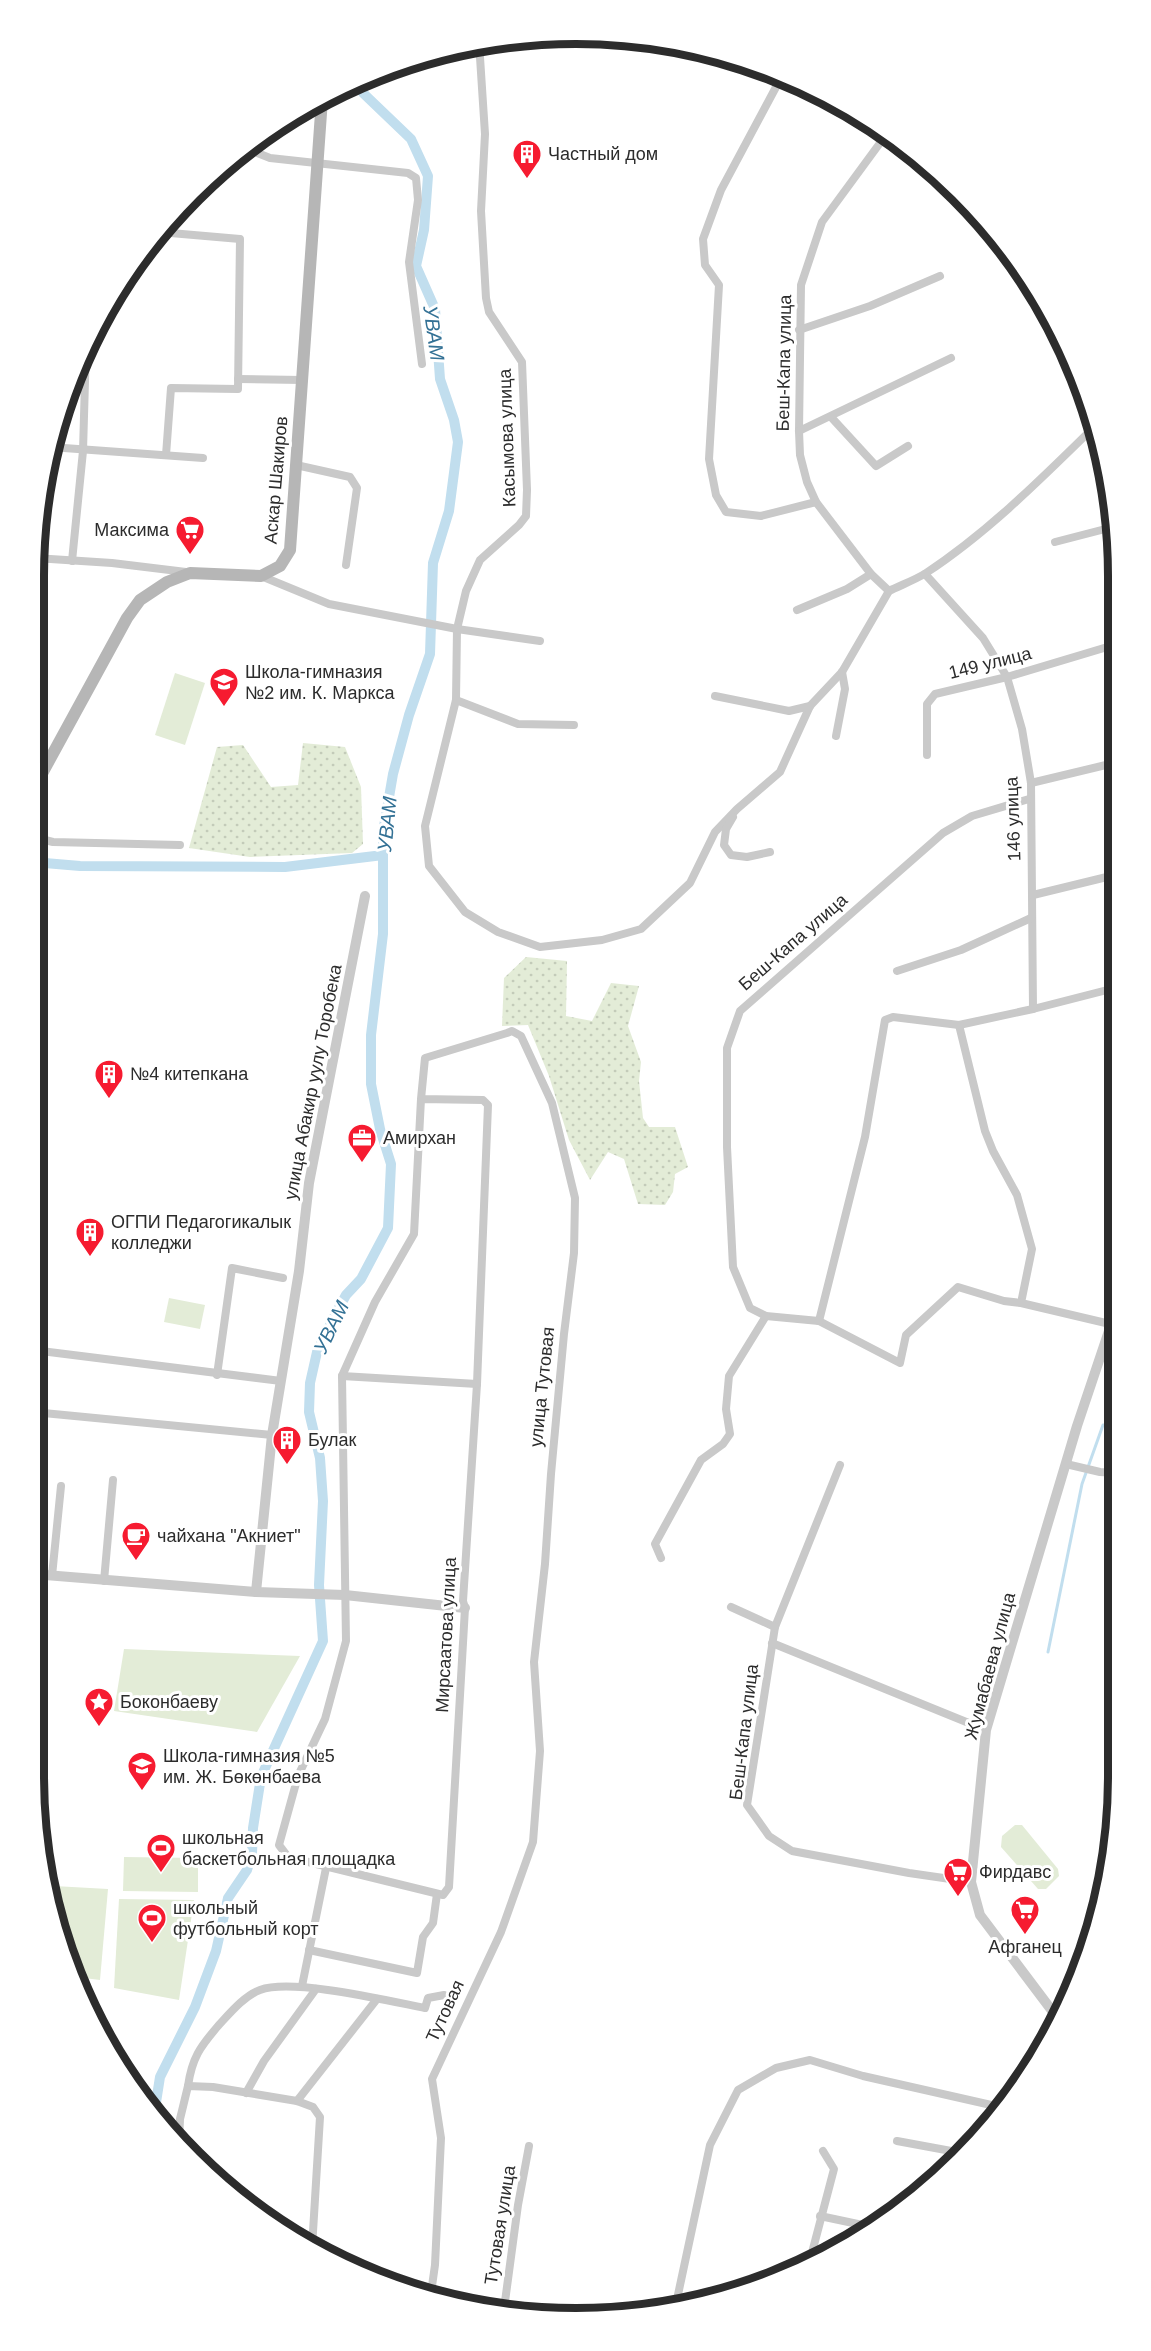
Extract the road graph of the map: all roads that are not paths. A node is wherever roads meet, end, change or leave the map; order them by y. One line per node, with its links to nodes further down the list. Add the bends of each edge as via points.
1 (480, 53): 36 (street, Касымова улица, via 485,134 481,212 486,298 489,312 522,362 526,516 480,560)
2 (778, 84): 24 (street, via 720,190 704,239 705,264 719,285 709,459 716,495 726,512 761,516)
3 (320, 109): 6 (main road, Аскар Шакиров)
4 (879, 139): 9 (street, Беш-Капа улица, via 822,222 801,285)
5 (254, 152): 6 (street, via 270,158)
6 (317, 161): 11 (street, via 408,173 416,178 418,200 409,262); 14 (main road, Аскар Шакиров)
7 (169, 233): 13 (street, via 240,239)
8 (940, 276): 9 (street)
9 (799, 330): 16 (street, Беш-Капа улица)
10 (951, 358): 15 (street)
11 (422, 364)
12 (85, 369): 20 (street)
13 (238, 379): 14 (street); 21 (street, via 238,389 171,388)
14 (302, 380): 23 (main road, Аскар Шакиров)
15 (831, 417): 16 (street); 18 (street, via 876,466)
16 (799, 431): 24 (street, Беш-Капа улица, via 800,455)
17 (1088, 433): 32 (street, via 979,533)
18 (908, 446)
19 (60, 448): 20 (street)
20 (83, 451): 21 (street); 28 (street)
21 (166, 455): 22 (street)
22 (203, 458)
23 (296, 465): 29 (street, via 350,477 357,488); 33 (main road, Аскар Шакиров, via 290,550 280,566)
24 (816, 502): 31 (street, Беш-Капа улица)
25 (1105, 529): 26 (street)
26 (1055, 543)
27 (44, 559): 28 (street)
28 (72, 561): 30 (street)
29 (346, 565)
30 (190, 573): 33 (main road); 48 (main road, via 167,582 140,600)
31 (871, 574): 34 (street, Беш-Капа улица); 35 (street)
32 (925, 574): 34 (street); 40 (street, 146 улица, via 983,638)
33 (261, 576): 36 (street, via 328,604)
34 (889, 591): 39 (street, Касымова улица)
35 (797, 610)
36 (454, 628): 37 (street); 42 (street, Касымова улица)
37 (540, 641)
38 (1108, 647): 40 (street, 149 улица)
39 (842, 672): 43 (street, Касымова улица); 45 (street, via 845,689)
40 (1007, 677): 46 (street, 149 улица, via 935,694 927,704); 49 (street, 146 улица, via 1022,729)
41 (715, 696): 43 (street, via 789,711)
42 (456, 700): 44 (street, via 518,724); 51 (street, Касымова улица, via 425,826 429,866 465,912 498,932 540,947 602,940 641,929 690,883 715,832)
43 (810, 706): 51 (street, Касымова улица, via 780,772)
44 (574, 725)
45 (836, 736)
46 (927, 754)
47 (1108, 764): 49 (street)
48 (44, 770)
49 (1031, 783): 50 (street, 146 улица)
50 (1029, 799): 56 (street, 146 улица); 66 (street, Беш-Капа улица, via 972,816 943,833 740,1011 727,1048 733,1267 750,1308)
51 (737, 809): 54 (street, via 726,829 724,844 731,855 747,857)
52 (44, 840): 53 (street)
53 (180, 845)
54 (770, 852)
55 (1108, 877): 56 (street)
56 (1033, 895): 58 (street, 146 улица)
57 (365, 896): 73 (street, улица Абакир уулу Торобека, via 309,1183)
58 (1031, 918): 59 (street, via 961,950); 61 (street, 146 улица)
59 (897, 971)
60 (1108, 990): 61 (street)
61 (1034, 1009): 62 (street)
62 (959, 1024): 65 (street, via 985,1131 1017,1195 1032,1250); 67 (street, via 892,1017 885,1020 865,1137)
63 (421, 1099): 72 (street, via 414,1234 375,1302); 74 (street, Мирсаатова улица, via 483,1100 488,1105); 93 (street, улица Тутовая, via 425,1058 507,1033 521,1036 552,1103 575,1198 574,1253 534,1662)
64 (283, 1278): 71 (street, via 232,1268)
65 (1021, 1303): 67 (street, via 958,1287 906,1335 900,1363); 68 (street)
66 (766, 1316): 67 (street); 82 (street, via 729,1376 726,1409 730,1434 701,1460 679,1498 655,1544)
67 (819, 1321)
68 (1108, 1324)
69 (1108, 1330): 77 (street, Жумабаева улица)
70 (44, 1351): 71 (street)
71 (217, 1375): 73 (street)
72 (342, 1376): 74 (street); 87 (street)
73 (281, 1382): 76 (street, улица Абакир уулу Торобека)
74 (477, 1384): 89 (street, Мирсаатова улица)
75 (44, 1413): 76 (street)
76 (272, 1435): 86 (street, улица Абакир уулу Торобека)
77 (1066, 1464): 79 (street); 92 (street, Жумабаева улица)
78 (840, 1466): 90 (street, Беш-Капа улица)
79 (1108, 1472)
80 (113, 1480): 85 (street)
81 (61, 1486): 84 (street)
82 (661, 1558)
83 (44, 1575): 84 (street)
84 (52, 1576): 85 (street)
85 (104, 1581): 86 (street)
86 (256, 1592): 87 (street)
87 (340, 1595): 89 (street); 94 (street, via 346,1641 325,1719 298,1776 279,1845 288,1857)
88 (731, 1606): 90 (street)
89 (465, 1608): 96 (street, Мирсаатова улица, via 449,1887 442,1895)
90 (775, 1627): 91 (street, Беш-Капа улица)
91 (772, 1643): 92 (street); 95 (street, Беш-Капа улица, via 747,1806 769,1836 792,1851)
92 (986, 1730): 95 (street, Жумабаева улица)
93 (540, 1751): 116 (street, Тутовая, via 533,1842 501,1932 432,2079 441,2138)
94 (326, 1868): 96 (street); 97 (street)
95 (971, 1882): 102 (street, Жумабаева улица, via 980,1915)
96 (437, 1894): 97 (street, via 433,1923 423,1937 417,1972)
97 (309, 1950): 98 (street)
98 (302, 1986): 99 (street); 103 (street, via 260,1990 234,2008 199,2048)
99 (316, 1989): 101 (street); 104 (street)
100 (444, 1995): 101 (street, via 428,1998 425,2008)
101 (377, 1999): 105 (street)
102 (1053, 2012)
103 (188, 2086): 104 (street); 107 (street)
104 (246, 2092): 105 (street)
105 (297, 2102): 114 (street, via 313,2107 320,2117)
106 (993, 2105): 117 (street, via 810,2060 776,2068 738,2090 710,2145)
107 (180, 2130)
108 (897, 2141): 111 (street)
109 (529, 2146): 118 (street, Тутовая улица)
110 (823, 2151): 112 (street, via 834,2169)
111 (953, 2151)
112 (820, 2216): 113 (street); 115 (street)
113 (860, 2225)
114 (313, 2238)
115 (812, 2253)
116 (432, 2287)
117 (677, 2297)
118 (505, 2303)

